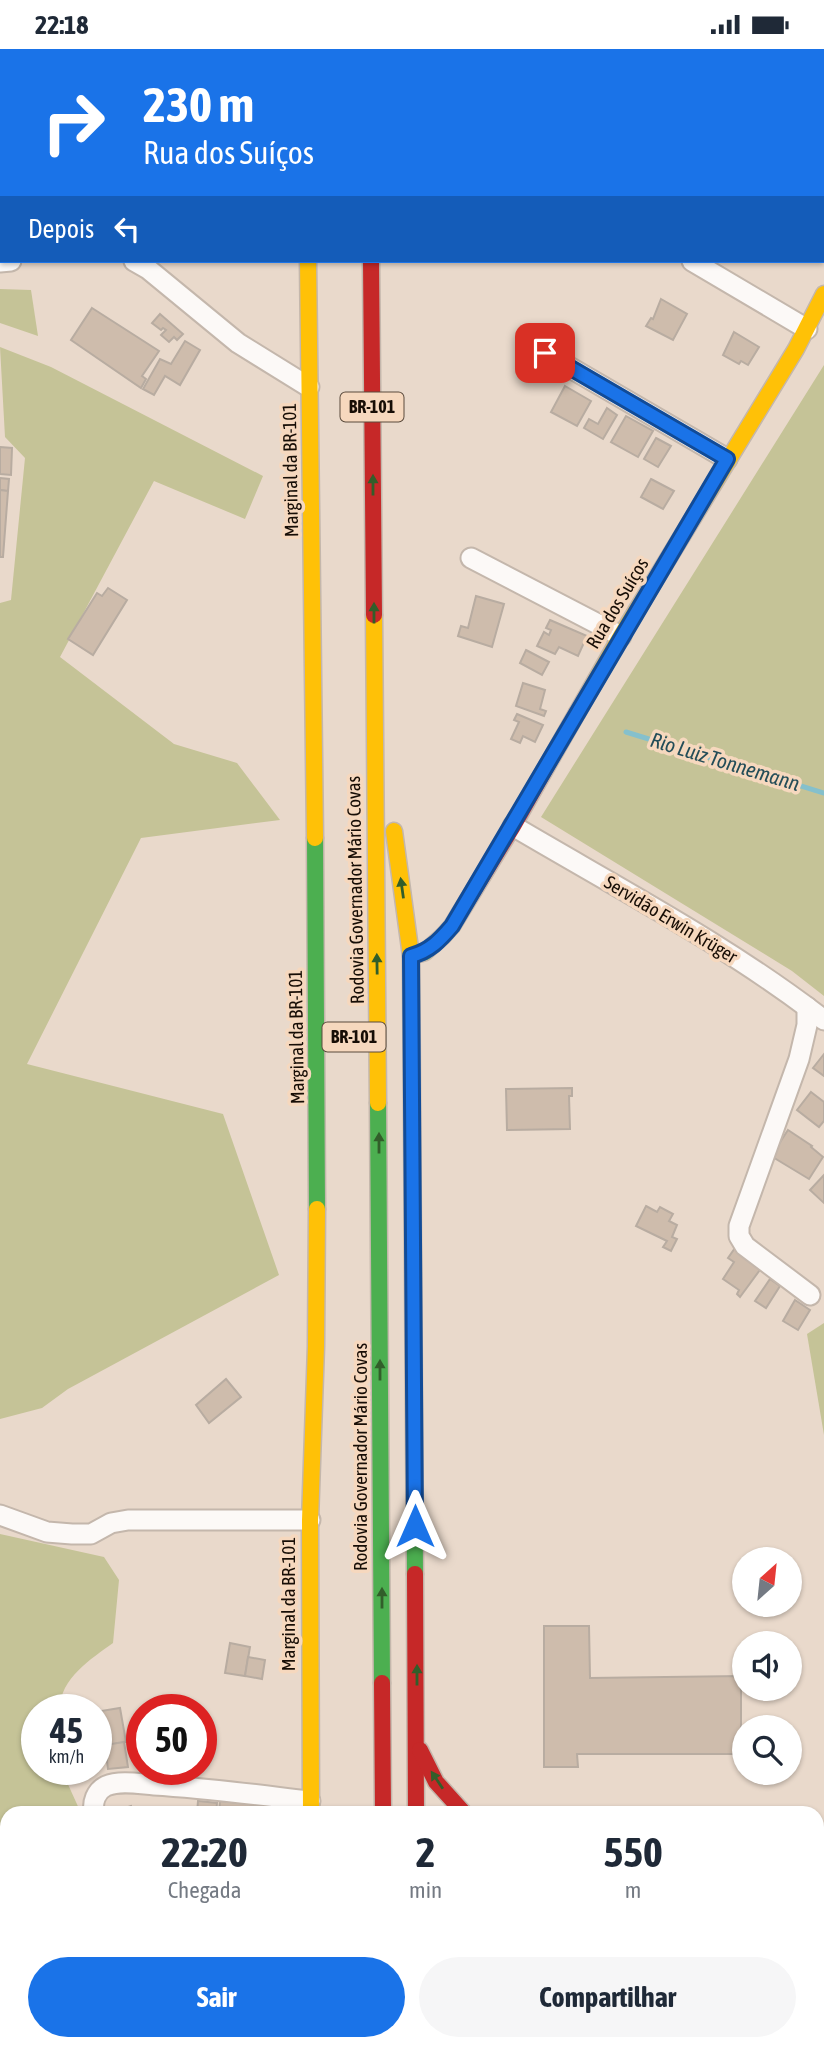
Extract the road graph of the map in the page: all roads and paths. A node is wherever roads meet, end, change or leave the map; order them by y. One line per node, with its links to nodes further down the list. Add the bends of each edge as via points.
1 (138, 263): 8 (street, via 238,343)
2 (308, 263): 8 (main road, Marginal da BR-101)
3 (371, 263): 12 (main road, Rodovia Governador Mário Covas / BR-101, one-way to 3)
4 (695, 263): 6 (street)
5 (824, 294): 6 (main road, Rua dos Suíços)
6 (807, 329): 9 (main road, Rua dos Suíços)
7 (545, 353): 9 (street)
8 (309, 387): 19 (main road, Marginal da BR-101, via 318,1133)
9 (727, 459): 11 (main road, Rua dos Suíços)
10 (471, 558): 11 (street)
11 (621, 636): 13 (main road, Rua dos Suíços)
12 (374, 673): 14 (main road, one-way to 12); 24 (main road, Rodovia Governador Mário Covas / BR-101, one-way to 12)
13 (513, 825): 14 (main road, Rua dos Suíços, via 452,926 425,952); 15 (street, Servidão Erwin Krüger, via 707,940)
14 (411, 956): 20 (main road, one-way to 14)
15 (807, 1007): 16 (street, Servidão Erwin Krüger); 17 (street, via 799,1059 738,1236)
16 (824, 1020)
17 (810, 1295)
18 (0, 1515): 19 (street, via 47,1532 72,1534 91,1534 128,1520)
19 (310, 1520): 23 (main road, Marginal da BR-101)
20 (417, 1743): 25 (main road); 26 (main road, one-way to 20, via 436,1782)
21 (94, 1806): 22 (street, via 100,1790 127,1783 207,1789)
22 (304, 1806)
23 (310, 1806)
24 (383, 1806)
25 (416, 1806)
26 (458, 1806)

